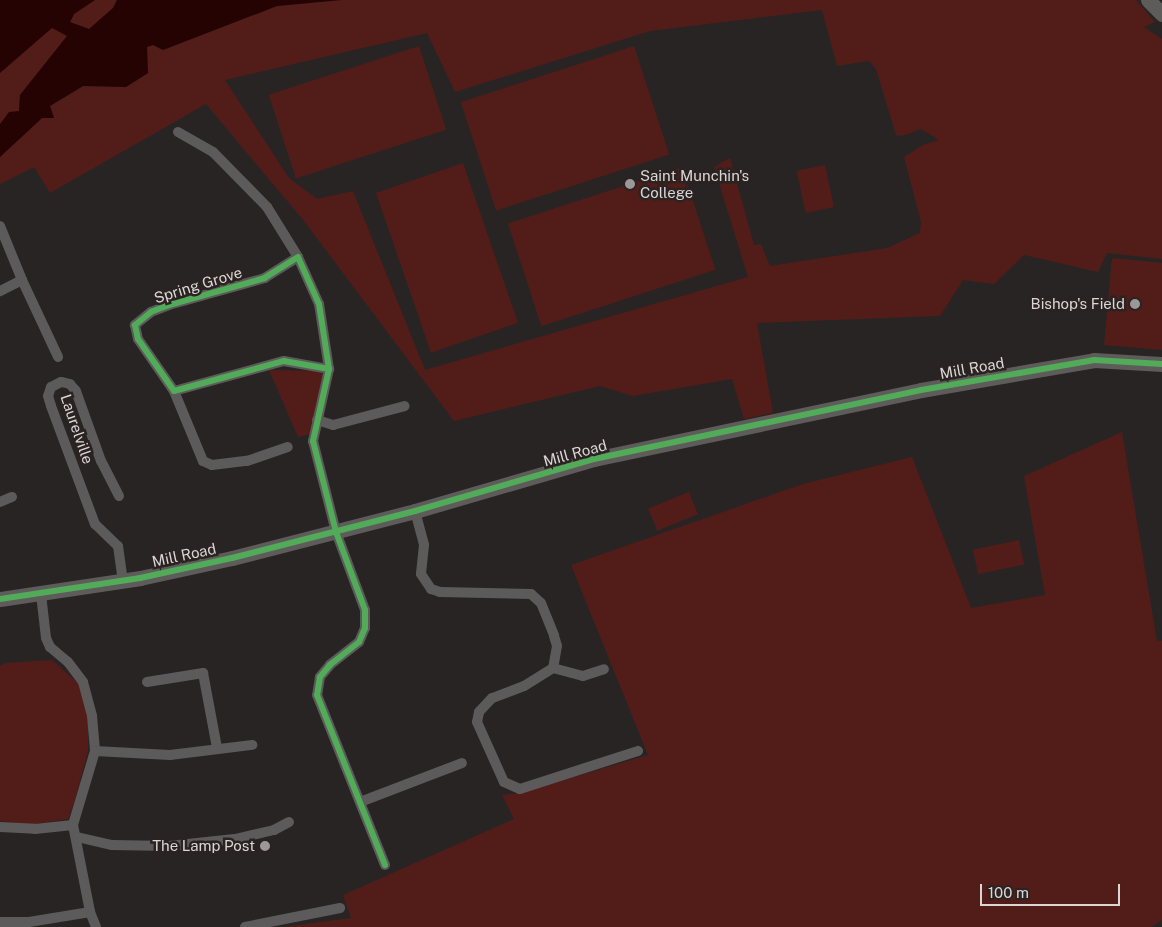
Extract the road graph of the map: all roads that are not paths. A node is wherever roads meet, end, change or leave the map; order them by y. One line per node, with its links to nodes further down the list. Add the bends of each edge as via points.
1 (1148, 0): 2 (street)
2 (1162, 14)
3 (178, 132): 5 (street, via 213,152 248,187 267,207)
4 (0, 226): 6 (street)
5 (298, 257): 10 (street, via 319,304); 11 (street, Spring Grove, via 265,278 169,305 151,312 135,325 138,339)
6 (22, 280): 7 (street); 8 (street)
7 (0, 291)
8 (58, 357)
9 (1162, 364): 18 (street, Mill Road, via 1094,360 921,390 594,459)
10 (329, 369): 11 (street, via 284,361); 13 (street)
11 (174, 391): 14 (street, via 203,461 212,465 247,460)
12 (405, 406): 13 (street, via 334,425)
13 (317, 420): 19 (street, via 312,440)
14 (288, 447)
15 (119, 496): 20 (street, Laurelville, via 100,461 76,391 70,384 61,382 52,387 48,396 51,406 96,524 118,546)
16 (12, 497): 17 (street)
17 (0, 502)
18 (415, 511): 19 (street, Mill Road); 23 (street, via 424,545 421,574 424,582 440,592 525,592 537,597 557,646)
19 (336, 532): 20 (street, Mill Road, via 232,558); 31 (street, via 365,610 365,628 359,642 320,677 317,695)
20 (123, 580): 21 (street, Mill Road)
21 (42, 594): 22 (street, Mill Road); 28 (street, via 46,638 50,647 68,662 83,682 92,716)
22 (0, 599)
23 (552, 668): 24 (street, via 582,676); 29 (street, via 524,686 492,698 480,712 478,722 504,782 520,789)
24 (604, 669)
25 (147, 682): 27 (street, via 203,673)
26 (252, 745): 27 (street)
27 (217, 748): 28 (street, via 170,755)
28 (95, 751): 33 (street)
29 (638, 751)
30 (462, 762): 31 (street)
31 (360, 802): 36 (street)
32 (289, 822): 35 (street, via 274,830 235,840 169,846 112,845)
33 (73, 825): 34 (street, via 35,829); 35 (street)
34 (0, 827)
35 (78, 837): 38 (street)
36 (385, 865)
37 (340, 908): 41 (street)
38 (90, 912): 39 (street, via 29,922); 40 (street)
39 (0, 922)
40 (96, 927)
41 (245, 927)

